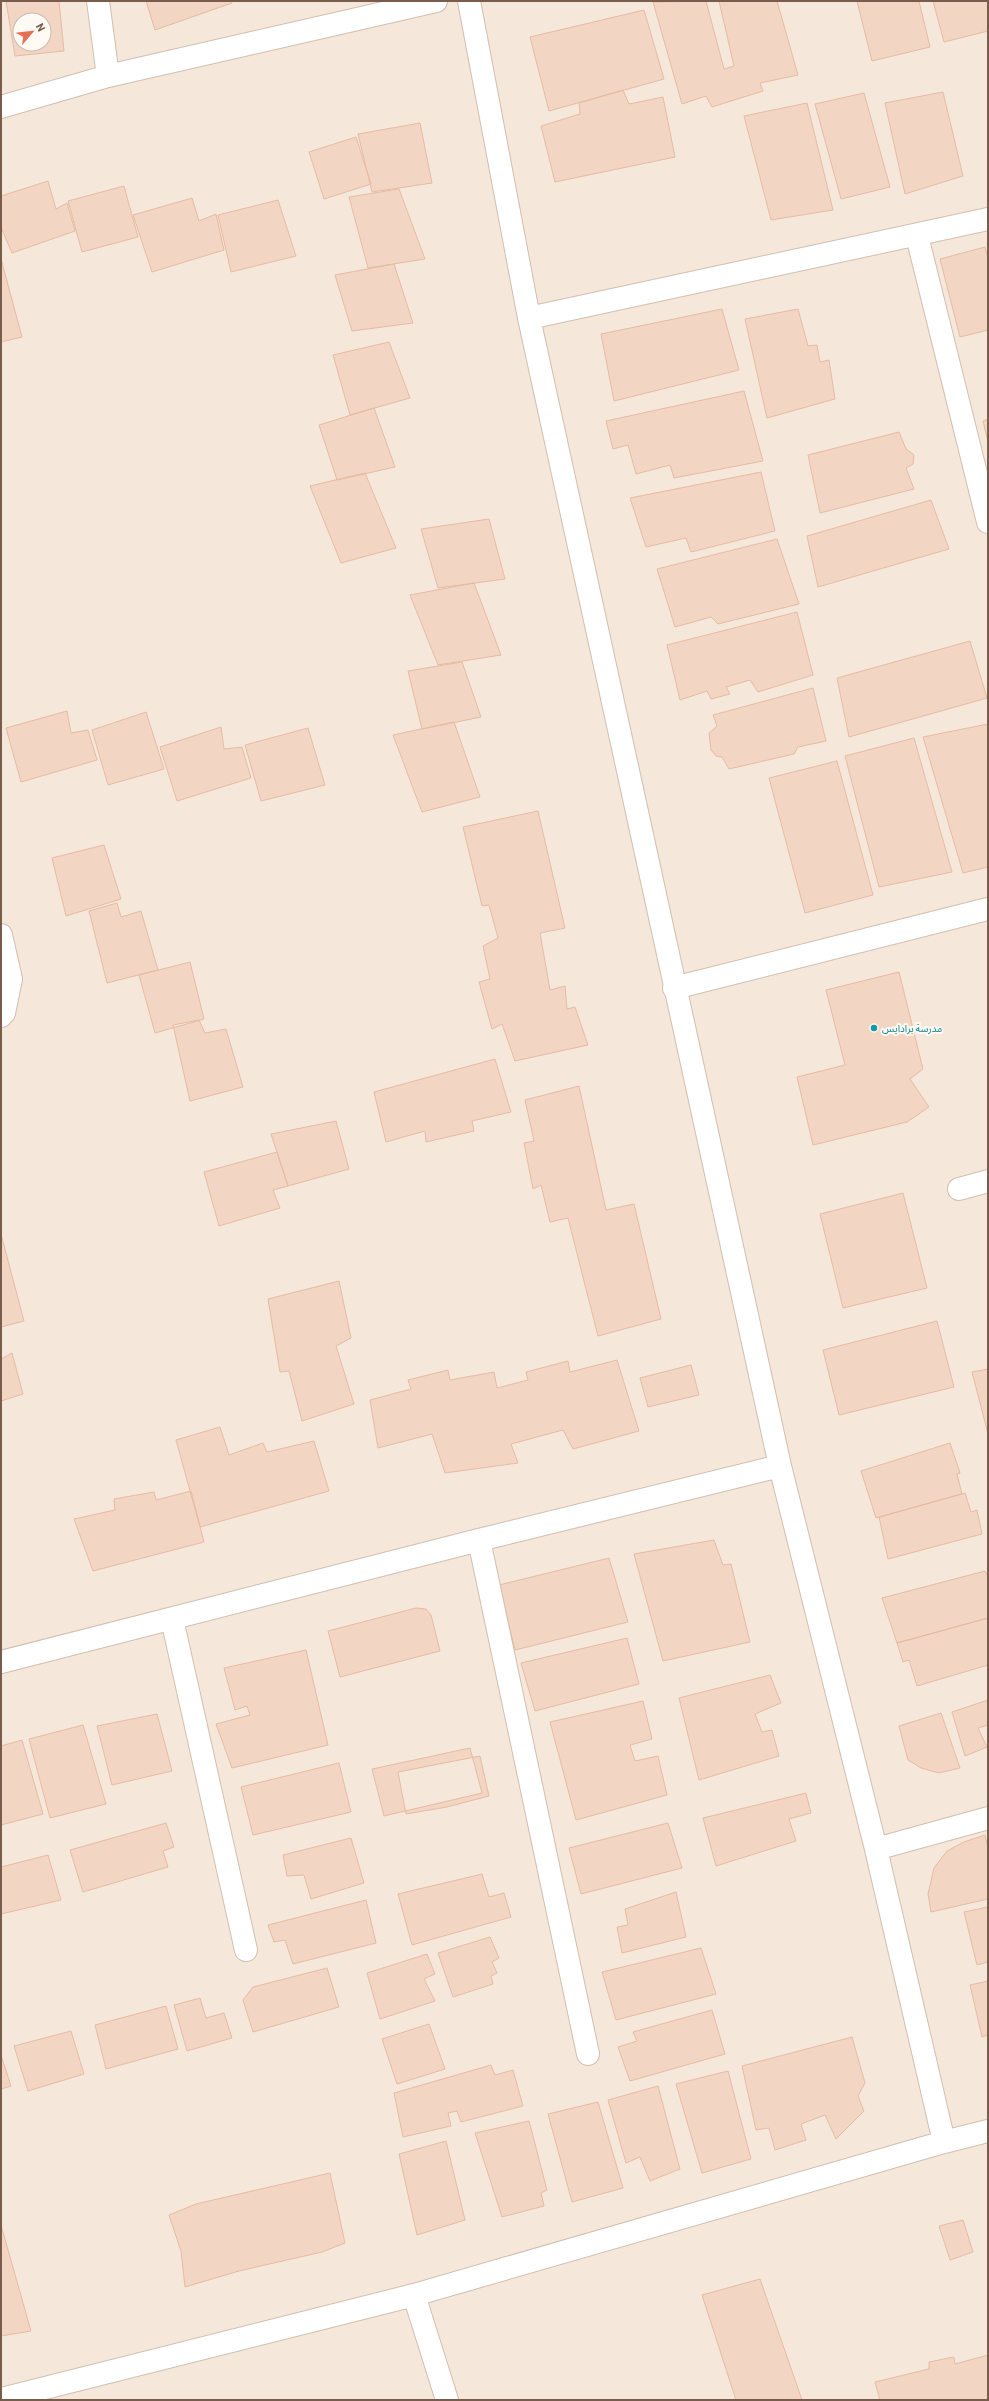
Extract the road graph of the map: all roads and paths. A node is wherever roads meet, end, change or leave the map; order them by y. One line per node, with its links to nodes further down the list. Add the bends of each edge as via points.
1 (98, 1): 4 (street)
2 (436, 1): 4 (street)
3 (469, 1): 8 (street)
4 (108, 76): 5 (street)
5 (1, 107)
6 (988, 219): 7 (street)
7 (917, 236): 8 (street); 9 (street)
8 (529, 318): 12 (street)
9 (988, 522)
10 (988, 909): 12 (street)
11 (1, 935): 13 (street, via 11,979 4,1013)
12 (674, 988): 16 (street)
13 (1, 1016)
14 (988, 1181): 15 (street)
15 (959, 1189)
16 (780, 1466): 17 (street); 21 (street)
17 (479, 1540): 18 (street); 23 (street)
18 (172, 1619): 19 (street); 22 (street)
19 (1, 1662)
20 (988, 1818): 21 (street)
21 (876, 1849): 25 (street)
22 (246, 1950)
23 (588, 2054)
24 (988, 2131): 25 (street)
25 (944, 2142): 26 (street)
26 (414, 2295): 27 (street); 28 (street)
27 (1, 2399)
28 (447, 2400)

